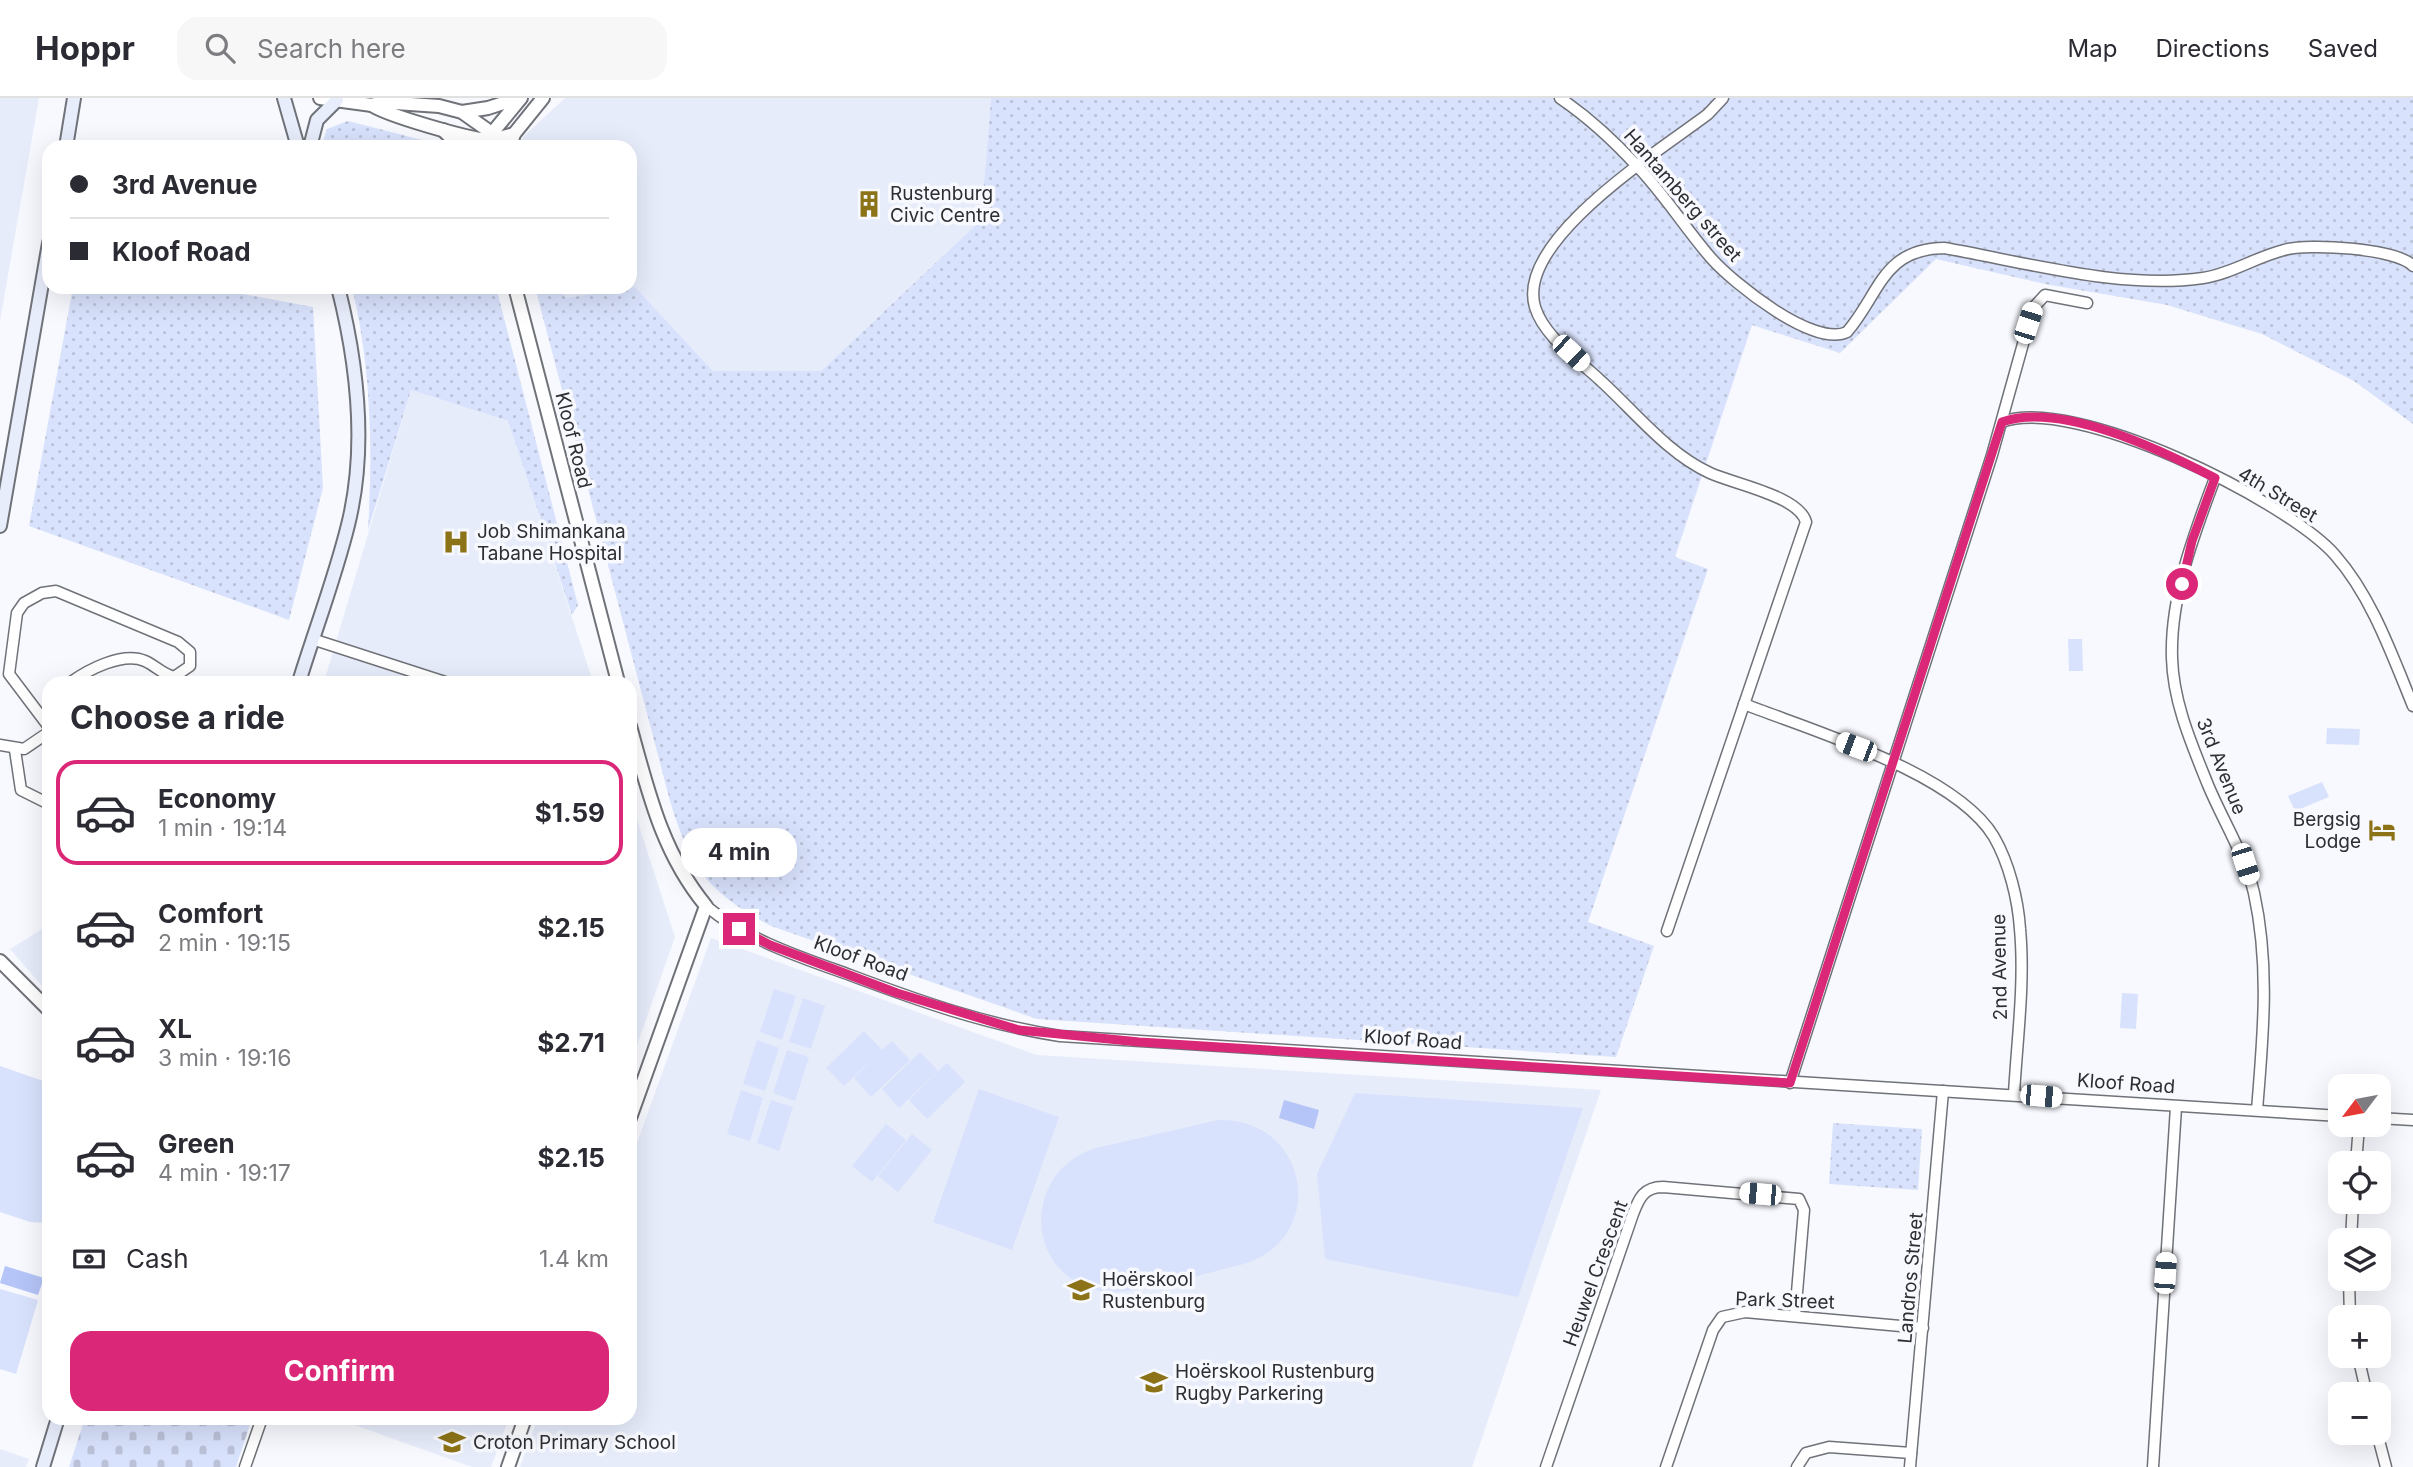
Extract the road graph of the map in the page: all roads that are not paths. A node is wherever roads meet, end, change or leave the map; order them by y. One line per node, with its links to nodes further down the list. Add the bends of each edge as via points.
1 (74, 98): 13 (main road)
2 (284, 98): 14 (main road)
3 (320, 98): 8 (street)
4 (520, 98): 10 (street); 19 (street)
5 (543, 98): 12 (street)
6 (1560, 98): 22 (street, Hantamberg street)
7 (1723, 98): 22 (street)
8 (337, 100): 9 (street); 15 (main road, via 317,120)
9 (372, 105): 10 (street, via 405,102); 11 (street, via 381,112)
10 (462, 112): 18 (street)
11 (440, 127): 16 (street); 17 (street)
12 (514, 134): 20 (street); 21 (street)
13 (67, 140)
14 (296, 140)
15 (312, 140)
16 (453, 140)
17 (487, 140)
18 (490, 140)
19 (492, 140)
20 (494, 140)
21 (512, 140)
22 (1639, 167): 23 (street, Hantamberg street, via 1713,260 1793,320 1839,336 1854,324 1875,287 1910,254 1932,248 2159,281 2206,278 2296,247 2383,253); 38 (street, via 1570,222 1537,269 1532,296 1541,323 1551,334 1675,451 1711,474 1795,506 1804,515 1805,530)
23 (2413, 266)
24 (42, 283): 30 (main road)
25 (339, 294): 31 (main road, via 353,372 356,467 348,525)
26 (517, 294): 37 (street, Kloof Road)
27 (2087, 303): 28 (street, via 2045,295 2035,302)
28 (2002, 422): 29 (street, 4th Street, via 2026,418 2099,428); 45 (street)
29 (2215, 478): 39 (street, 4th Street, via 2293,519 2336,556 2367,602); 56 (street, 3rd Avenue, via 2192,541 2176,606 2172,657 2181,712 2245,864 2258,919 2266,984)
30 (0, 526)
31 (313, 639): 35 (main road); 36 (street)
32 (83, 676): 33 (street, via 110,662 128,659 143,660)
33 (172, 676)
34 (175, 676): 40 (street, via 190,666 190,652 178,642 49,590 17,613 7,667)
35 (301, 676)
36 (427, 676)
37 (616, 676)
38 (1744, 704): 45 (street, 2nd Avenue); 48 (street)
39 (2413, 706)
40 (42, 721)
41 (42, 737): 43 (street, via 32,746)
42 (0, 745): 43 (street)
43 (15, 750): 46 (street, via 21,790)
44 (637, 752): 47 (street, Kloof Road, via 668,849)
45 (1893, 764): 51 (street); 53 (street, 2nd Avenue, via 1970,808 2001,853 2020,929)
46 (42, 800)
47 (706, 906): 51 (street, Kloof Road, via 739,929 794,954 897,993 1019,1030); 54 (street)
48 (1667, 931)
49 (0, 961): 50 (street)
50 (42, 1003)
51 (1790, 1083): 52 (street, Kloof Road)
52 (1943, 1091): 53 (street, Kloof Road); 61 (street, Landros Street)
53 (2014, 1094): 55 (street, Kloof Road)
54 (637, 1098)
55 (2176, 1107): 56 (street, Kloof Road); 74 (street)
56 (2257, 1110): 57 (street, Kloof Road)
57 (2328, 1115)
58 (2391, 1119): 59 (street)
59 (2413, 1120)
60 (1795, 1316): 61 (street, Park Street); 70 (street, Heuwel Crescent, via 1804,1210 1799,1199 1663,1186 1649,1189 1633,1214); 71 (street, Park Street, via 1735,1313 1722,1317)
61 (1923, 1328): 66 (street, Landros Street)
62 (56, 1425): 67 (main road)
63 (260, 1425): 68 (street)
64 (523, 1425): 69 (street)
65 (2380, 1445): 75 (street)
66 (1911, 1453): 72 (street, via 1823,1447 1806,1453); 73 (street, Landros Street)
67 (43, 1467)
68 (245, 1467)
69 (508, 1467)
70 (1546, 1467)
71 (1666, 1467)
72 (1797, 1467)
73 (1910, 1467)
74 (2153, 1467)
75 (2386, 1467)

